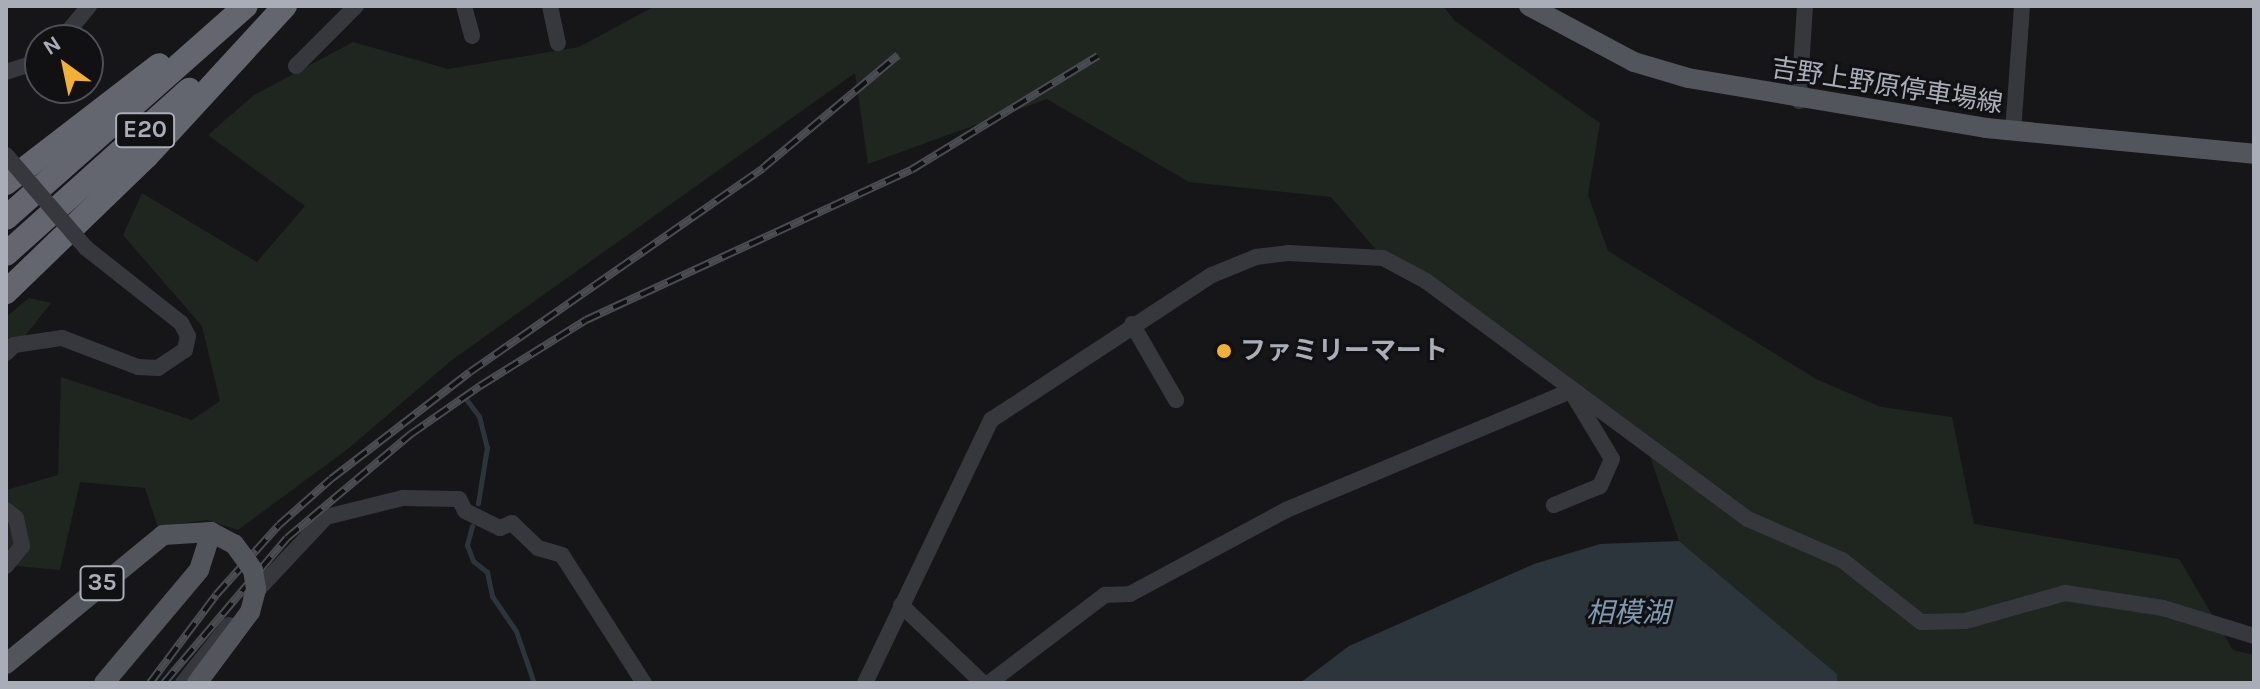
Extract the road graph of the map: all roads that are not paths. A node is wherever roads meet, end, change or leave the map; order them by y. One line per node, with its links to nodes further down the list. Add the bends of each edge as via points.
1 (89, 6): 11 (street)
2 (228, 6): 19 (highway)
3 (246, 6): 20 (highway, E20)
4 (284, 6): 21 (highway, E20); 22 (highway, via 147,156)
5 (356, 6): 14 (street)
6 (464, 6): 12 (street)
7 (550, 6): 13 (street)
8 (1529, 6): 15 (main road, 吉野上野原停車場線, via 1634,62)
9 (1805, 6): 15 (street)
10 (2022, 6): 16 (street)
11 (74, 24)
12 (472, 36)
13 (558, 43)
14 (296, 66)
15 (1799, 101): 16 (main road, 吉野上野原停車場線)
16 (2013, 132): 17 (main road, 吉野上野原停車場線)
17 (2254, 154)
18 (6, 155): 24 (street, bridge, via 86,248 181,323 188,336 185,350 158,368 138,367 62,338 14,345)
19 (6, 183)
20 (6, 218)
21 (6, 254)
22 (6, 292)
23 (1132, 324): 25 (street, via 1212,275 1256,257 1288,253 1383,258 1426,281); 26 (street); 31 (street, via 991,420)
24 (6, 353)
25 (1571, 391): 27 (street, via 1612,459 1600,486); 32 (street, via 1748,519 1842,560 1921,622 1966,621 2065,593 2163,608); 40 (street, via 1286,510 1130,594 1105,595)
26 (1176, 400)
27 (1554, 505)
28 (6, 510): 30 (street, via 16,518 22,546)
29 (211, 532): 33 (main road, 35, via 163,535); 34 (main road, via 199,570); 36 (main road, bridge, via 234,544 253,570 256,589 250,612)
30 (6, 566)
31 (901, 605): 38 (street); 39 (street)
32 (2254, 636)
33 (6, 664)
34 (104, 683)
35 (183, 683): 37 (street, via 277,565 326,517 403,498 459,499 465,511 500,528 512,523 538,548 562,555)
36 (197, 683)
37 (644, 683)
38 (865, 683)
39 (983, 683)
40 (989, 683)

